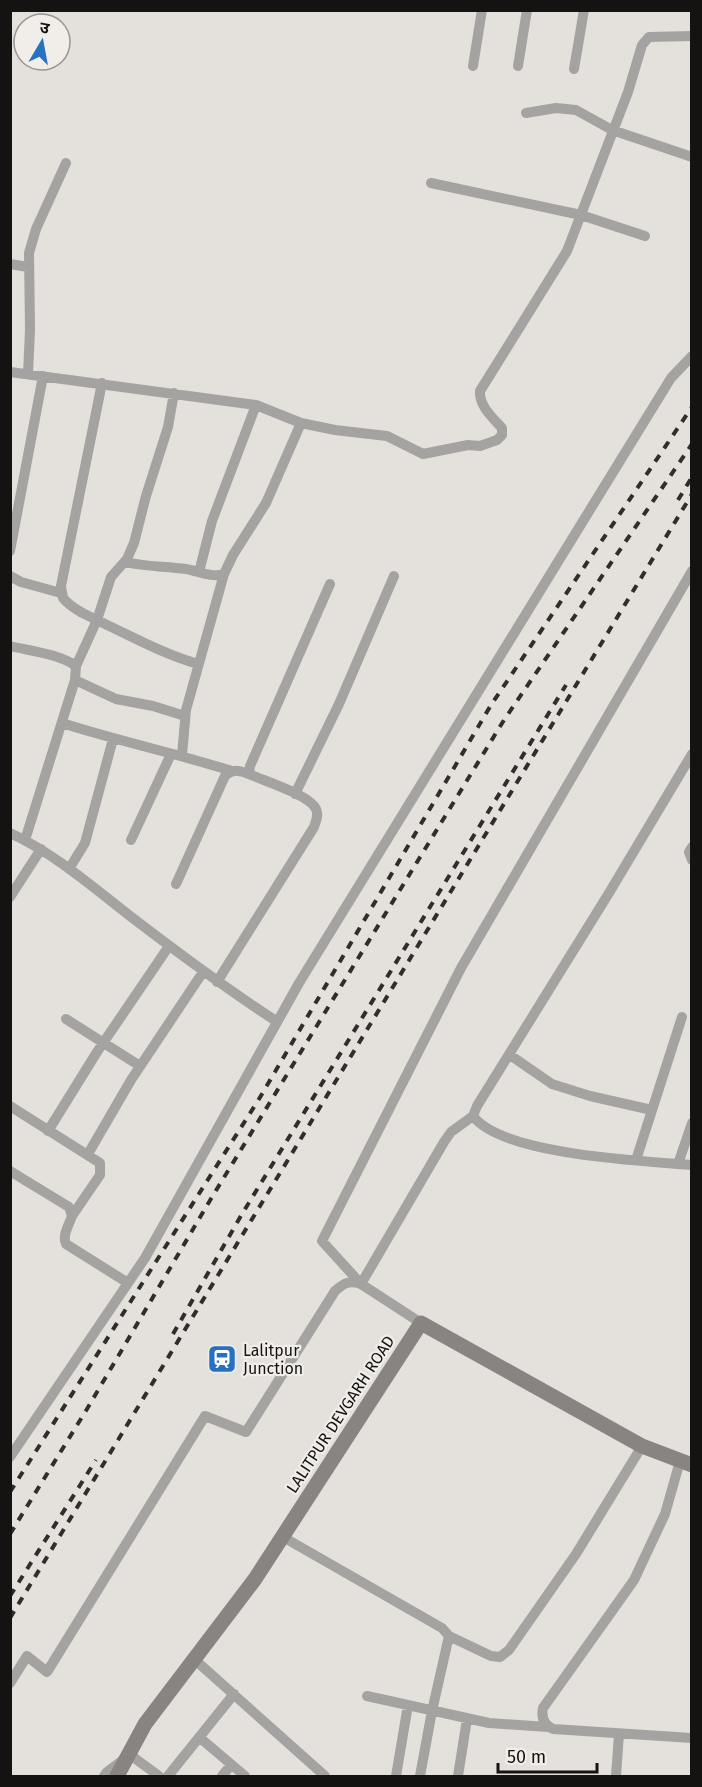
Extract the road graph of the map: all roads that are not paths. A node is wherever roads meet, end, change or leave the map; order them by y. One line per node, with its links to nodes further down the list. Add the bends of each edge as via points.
1 (482, 10): 5 (street)
2 (526, 10): 6 (street)
3 (584, 10): 7 (street)
4 (692, 36): 9 (street, via 649,37 642,45)
5 (473, 66)
6 (518, 66)
7 (574, 69)
8 (526, 113): 9 (street, via 556,108 576,110)
9 (612, 130): 10 (street); 13 (street)
10 (692, 157)
11 (66, 163): 16 (street, via 36,229)
12 (430, 183): 13 (street)
13 (581, 216): 14 (street); 24 (street, via 567,251 480,391 483,405 502,428 497,440 423,454 387,436)
14 (645, 236)
15 (10, 264): 16 (street)
16 (28, 267): 19 (street)
17 (692, 356): 61 (street, via 671,378)
18 (10, 372): 19 (street)
19 (28, 374): 20 (street)
20 (43, 376): 21 (street); 25 (street)
21 (102, 383): 22 (street); 33 (street)
22 (174, 393): 23 (street); 26 (street, via 168,427)
23 (256, 405): 24 (street); 28 (street, via 212,521)
24 (301, 423): 29 (street, via 266,503)
25 (10, 551)
26 (125, 562): 28 (street); 34 (street, via 111,577)
27 (692, 571): 77 (street, via 461,968 322,1241)
28 (199, 572): 29 (street)
29 (224, 574): 36 (street)
30 (10, 576): 33 (street)
31 (394, 576): 46 (street)
32 (330, 584): 45 (street, via 264,731)
33 (61, 593): 34 (street, via 67,603)
34 (97, 620): 36 (street); 37 (street)
35 (10, 646): 37 (street)
36 (198, 664): 39 (street)
37 (76, 666): 38 (street)
38 (75, 680): 39 (street, via 116,699); 40 (street)
39 (185, 716): 42 (street)
40 (62, 723): 41 (street); 48 (street)
41 (113, 739): 42 (street); 53 (street, via 85,843)
42 (177, 754): 44 (street); 49 (street)
43 (692, 754): 63 (street)
44 (232, 771): 45 (street); 54 (street, via 222,781)
45 (249, 774): 46 (street)
46 (295, 794): 58 (street, via 316,808 315,827)
47 (10, 833): 48 (street)
48 (25, 840): 51 (street)
49 (131, 840)
50 (692, 847): 52 (street)
51 (41, 849): 53 (street); 55 (street)
52 (692, 860)
53 (69, 869): 56 (street)
54 (176, 884)
55 (10, 897)
56 (169, 946): 57 (street); 62 (street)
57 (203, 972): 58 (street); 64 (street)
58 (217, 982): 61 (street)
59 (682, 1017): 66 (street)
60 (66, 1019): 62 (street)
61 (276, 1021): 76 (street)
62 (103, 1044): 64 (street); 69 (street)
63 (510, 1055): 66 (street, via 552,1084); 67 (street)
64 (140, 1066): 70 (street)
65 (10, 1106): 69 (street)
66 (652, 1110): 71 (street)
67 (473, 1116): 71 (street, via 478,1123 529,1145); 77 (street, via 444,1142)
68 (692, 1123): 72 (street)
69 (48, 1131): 70 (street)
70 (88, 1154): 75 (street, via 100,1163 100,1175)
71 (636, 1160): 72 (street)
72 (678, 1164): 73 (street)
73 (692, 1165)
74 (10, 1171): 75 (street, via 69,1207)
75 (72, 1216): 76 (street, via 65,1234 66,1244)
76 (128, 1283): 80 (street)
77 (361, 1284): 78 (street); 85 (street, via 345,1282 335,1291 246,1432 206,1416 47,1672 27,1656)
78 (421, 1323): 79 (main road); 82 (main road, LALITPUR DEVGARH ROAD)
79 (642, 1446): 81 (main road); 83 (street, via 576,1554 509,1650 500,1657 491,1656)
80 (10, 1457)
81 (686, 1463): 91 (street, via 634,1580 543,1708 541,1714)
82 (283, 1537): 83 (street, via 442,1628); 84 (main road, LALITPUR DEVGARH ROAD)
83 (449, 1636): 89 (street)
84 (194, 1659): 86 (street); 95 (main road, LALITPUR DEVGARH ROAD, via 144,1724)
85 (10, 1683)
86 (234, 1694): 93 (street); 102 (street)
87 (367, 1696): 88 (street)
88 (408, 1706): 89 (street); 103 (street)
89 (432, 1711): 90 (street); 104 (street)
90 (467, 1719): 91 (street, via 489,1724); 105 (street)
91 (548, 1726): 92 (street)
92 (620, 1734): 94 (street); 106 (street)
93 (200, 1737): 96 (street); 99 (street)
94 (692, 1738)
95 (123, 1764): 97 (street); 98 (street)
96 (231, 1765): 100 (street); 101 (street)
97 (104, 1776)
98 (159, 1776)
99 (168, 1776)
100 (222, 1776)
101 (245, 1776)
102 (325, 1776)
103 (396, 1776)
104 (420, 1776)
105 (458, 1776)
106 (616, 1776)

